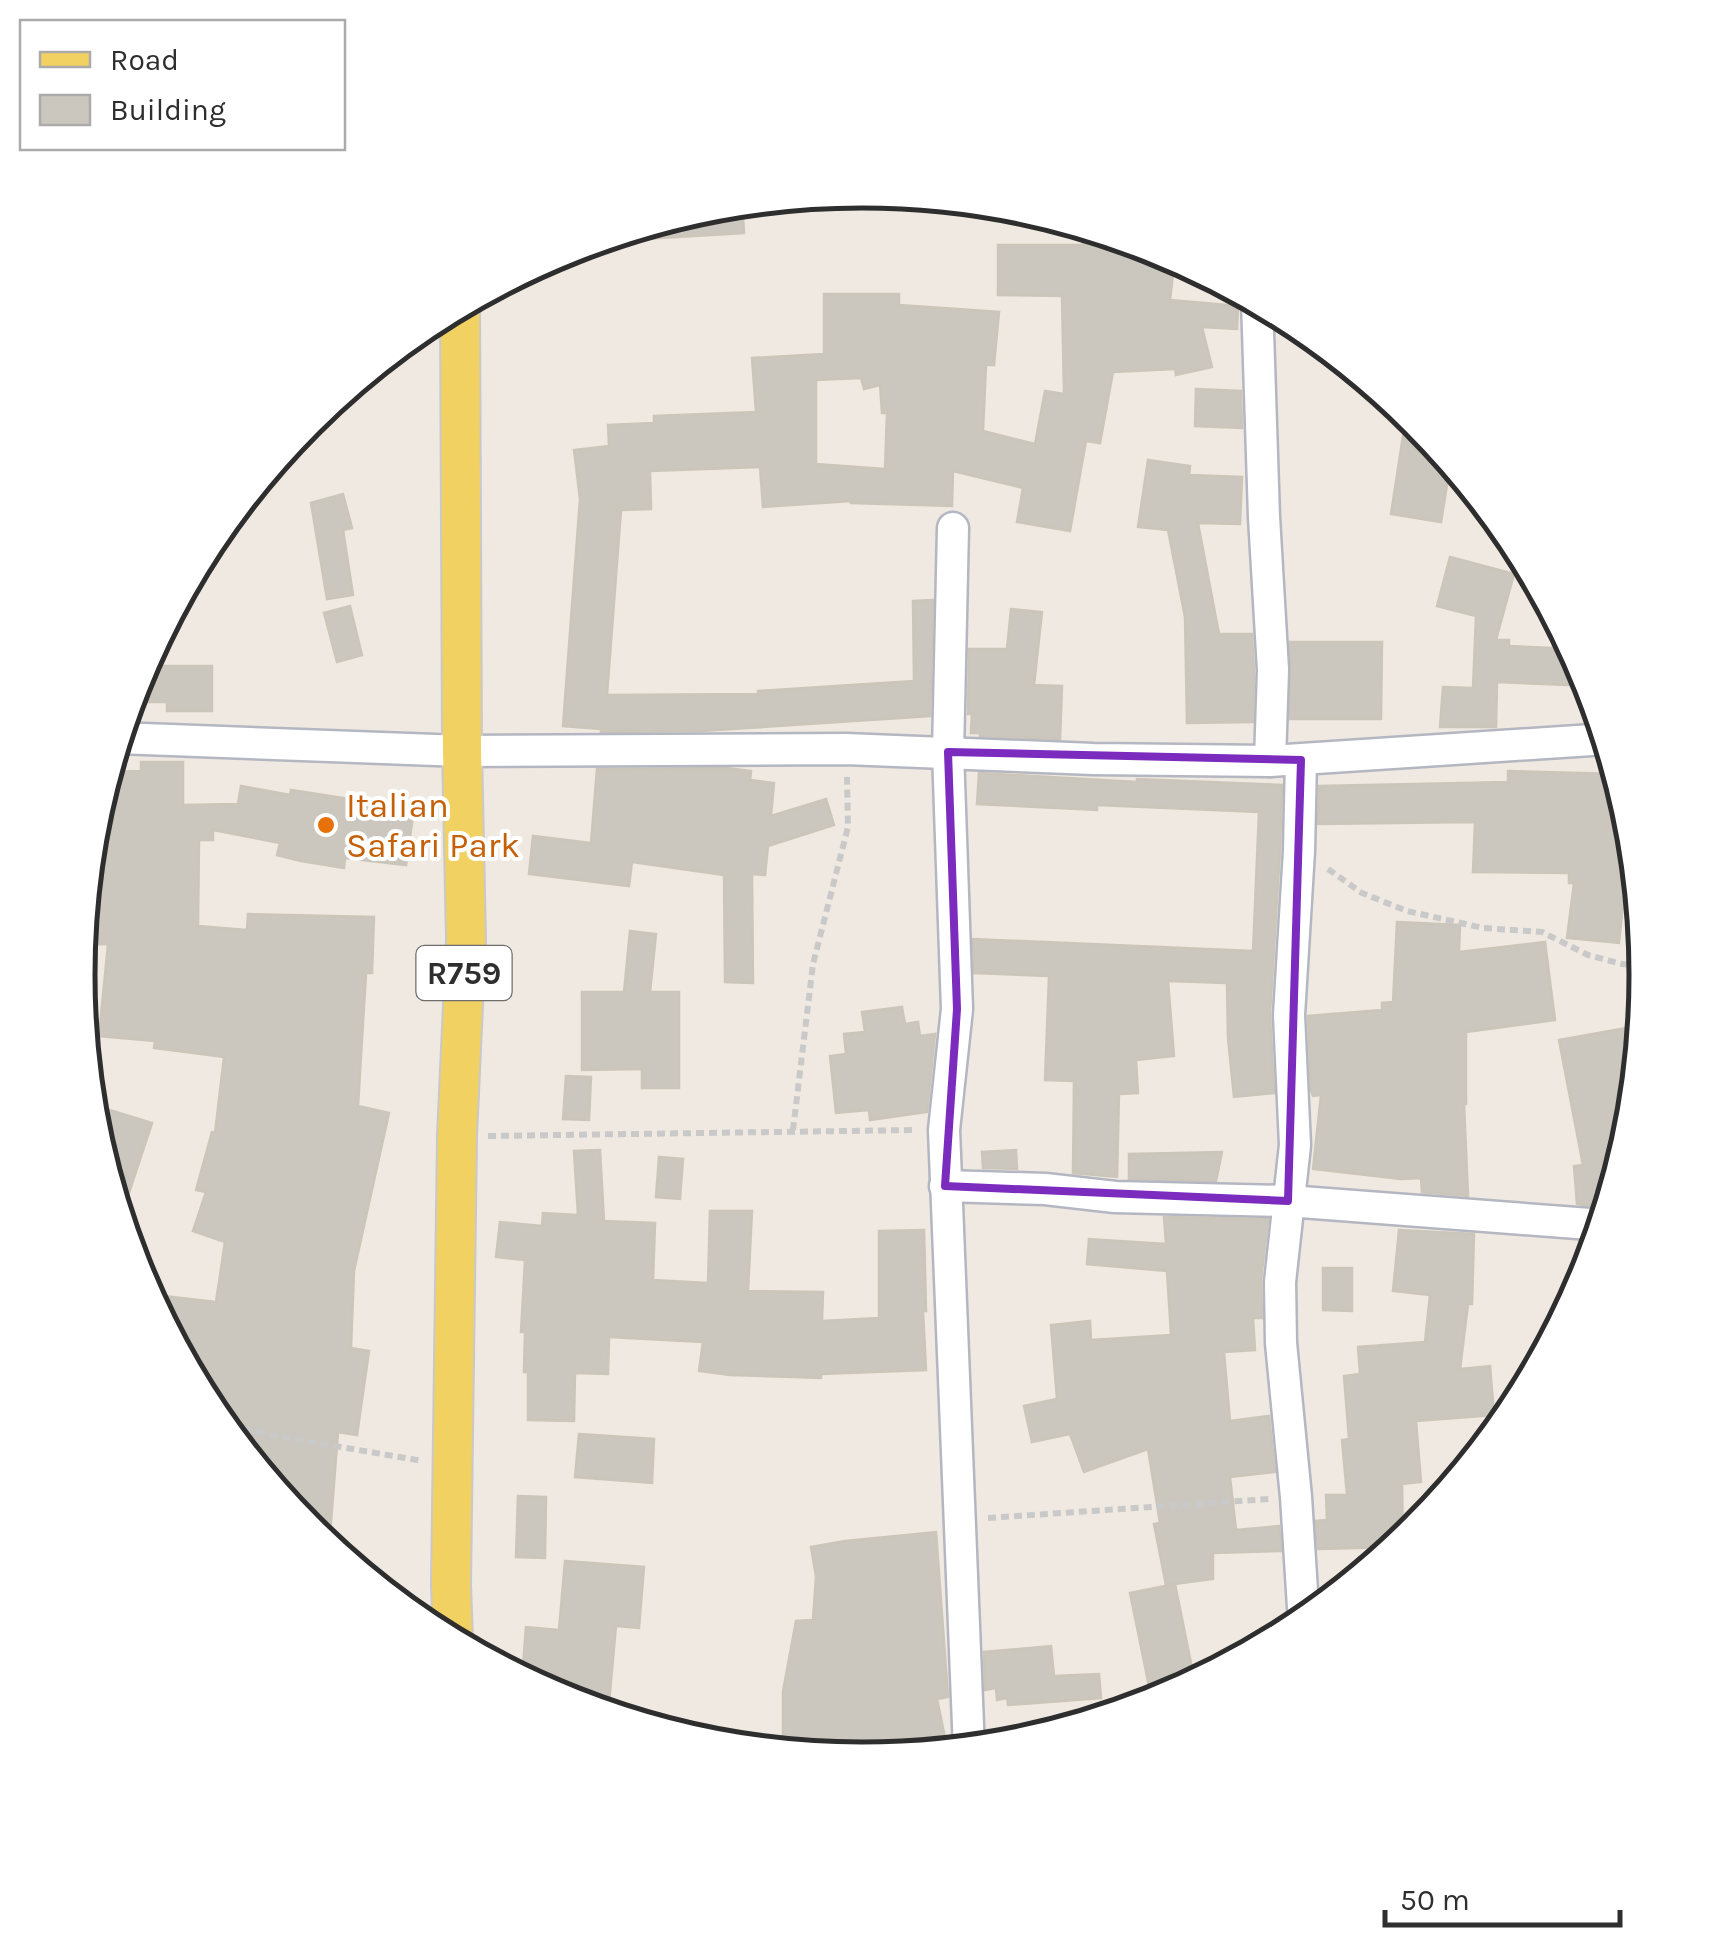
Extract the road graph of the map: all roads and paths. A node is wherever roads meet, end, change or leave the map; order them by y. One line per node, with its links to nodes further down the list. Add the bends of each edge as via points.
1 (1257, 317): 10 (street, via 1273,670)
2 (460, 322): 7 (main road, R759)
3 (953, 528): 8 (street)
4 (133, 739): 7 (street)
5 (1593, 740): 9 (street)
6 (846, 748): 7 (street); 8 (street); 13 (path, via 848,826 813,964)
7 (462, 751): 15 (main road, R759, via 466,940)
8 (948, 752): 10 (street); 14 (street, via 957,1009)
9 (1301, 760): 10 (street); 11 (street)
10 (1270, 761)
11 (1299, 851): 12 (path, via 1362,894 1407,912 1542,932 1588,955); 17 (street, via 1289,1015 1295,1145)
12 (1630, 965)
13 (792, 1130): 14 (path); 15 (path)
14 (944, 1130): 16 (street)
15 (457, 1136): 20 (main road, R759)
16 (945, 1186): 17 (street); 22 (street)
17 (1288, 1201): 18 (street); 21 (street, via 1281,1343)
18 (1588, 1224)
19 (244, 1428): 20 (path)
20 (454, 1466): 24 (main road, R759)
21 (1296, 1497): 22 (path); 23 (street)
22 (958, 1520): 25 (street)
23 (1303, 1603)
24 (452, 1623)
25 (968, 1735)

